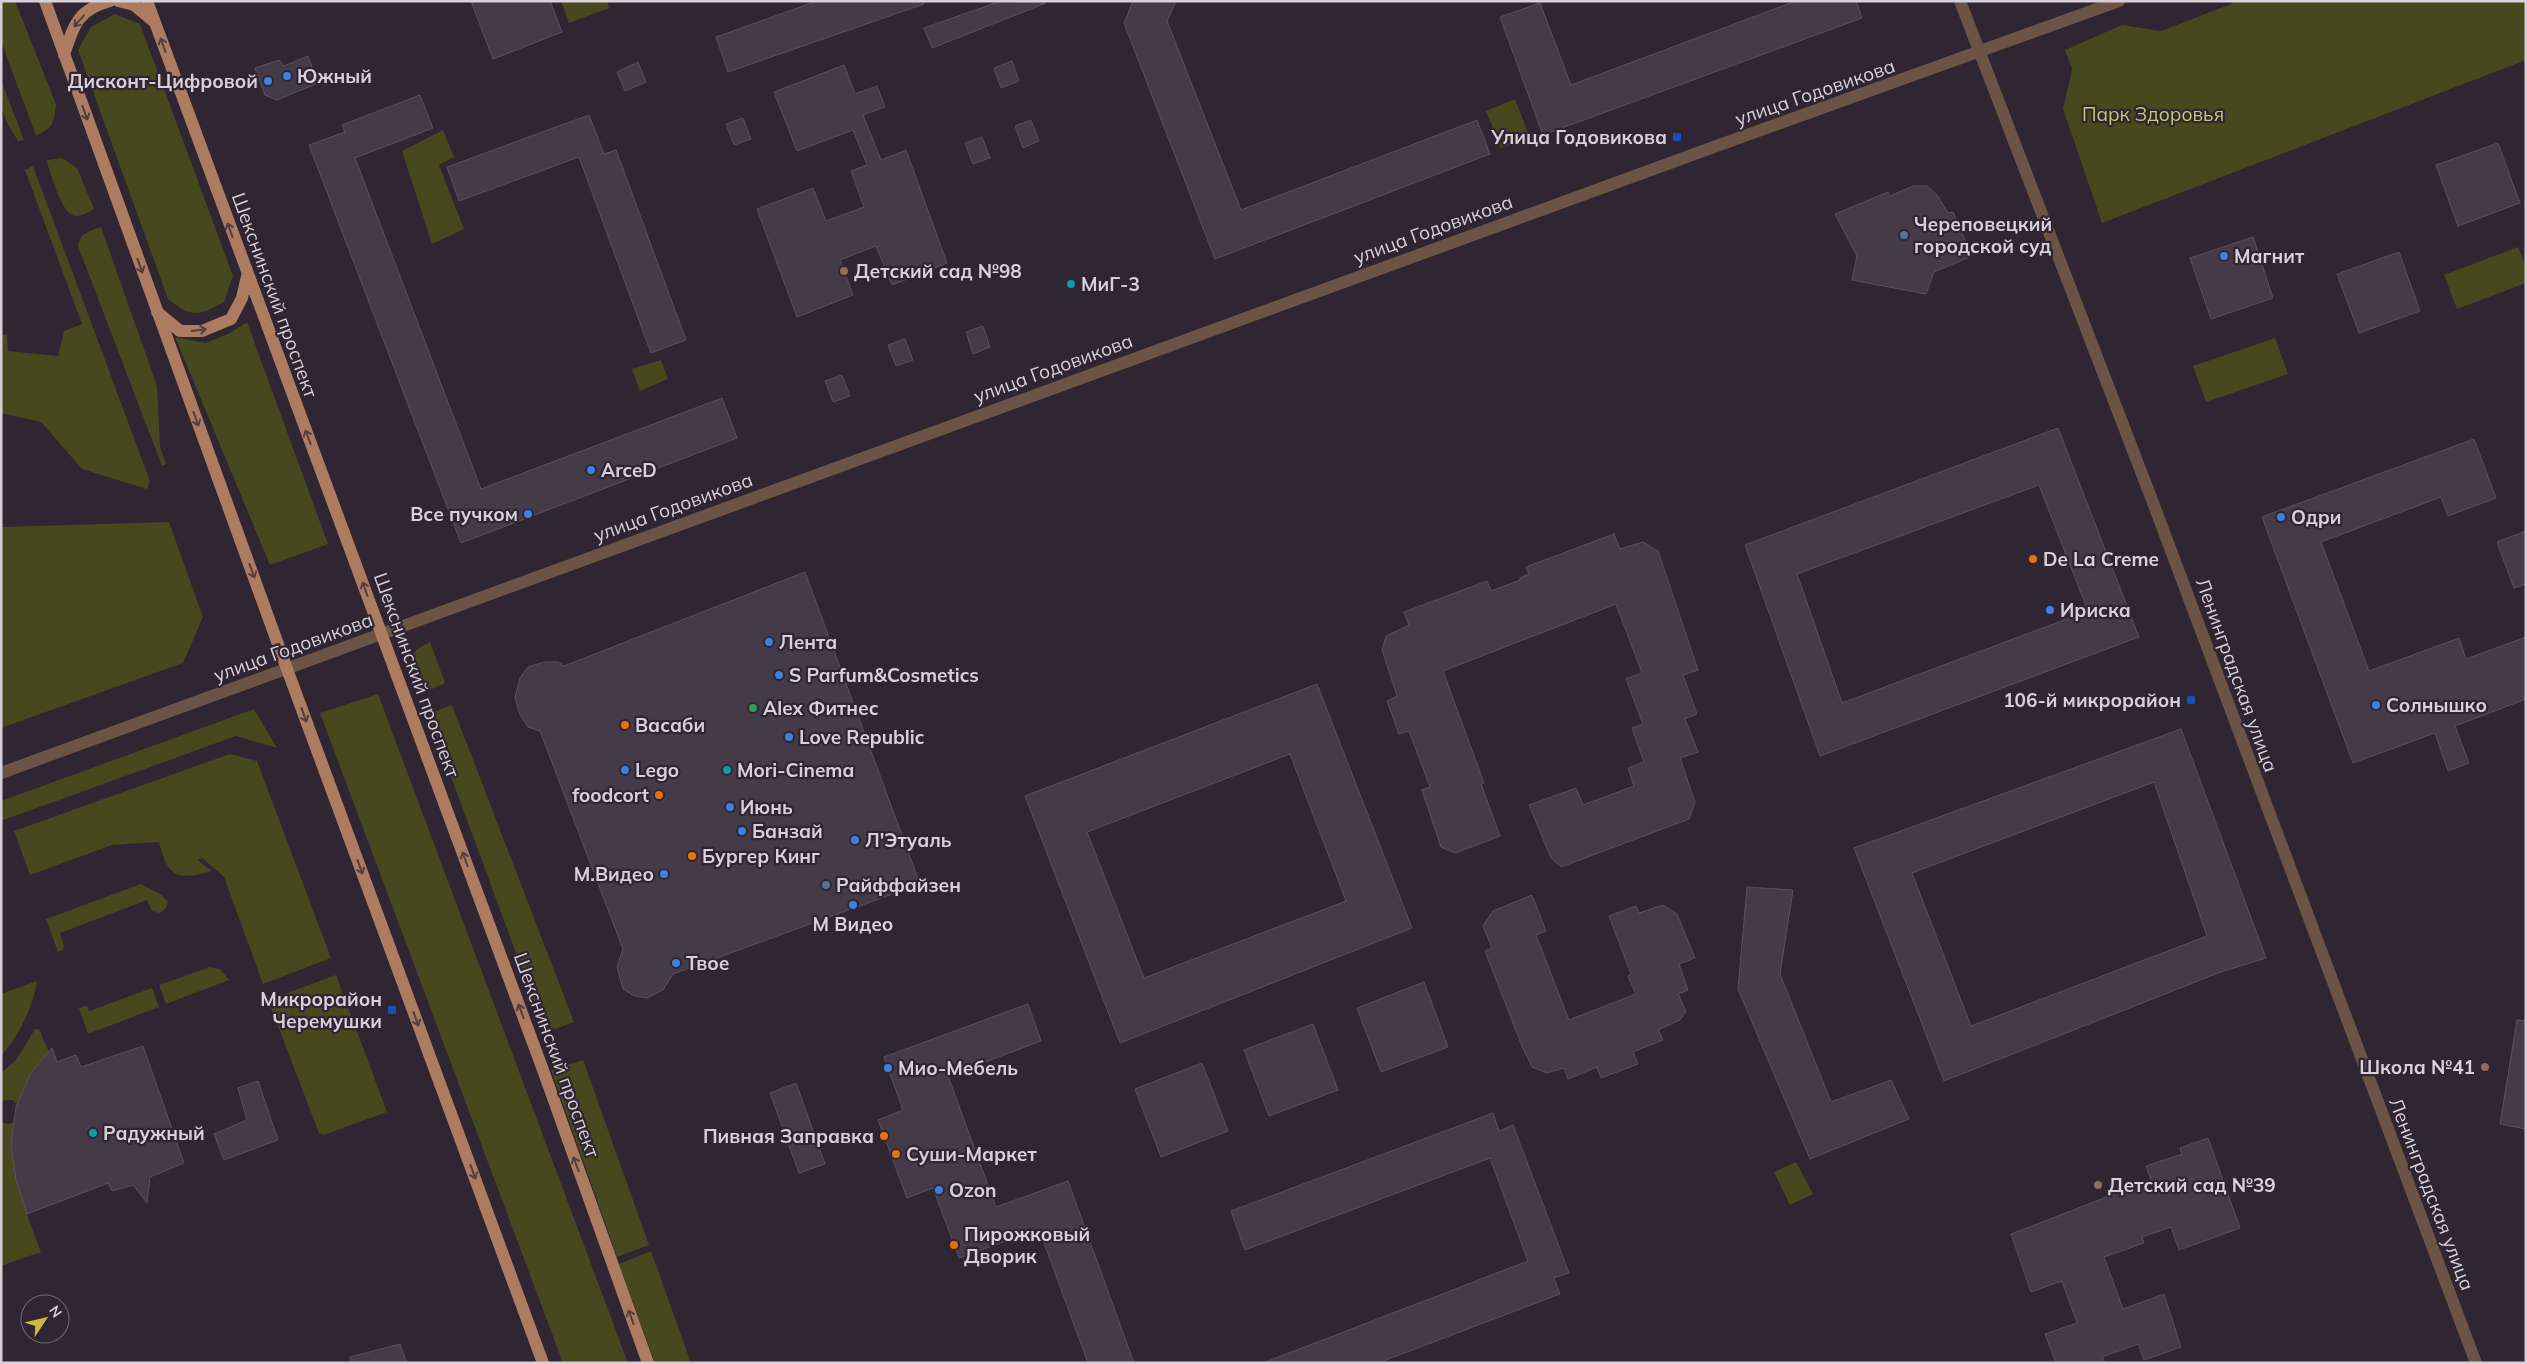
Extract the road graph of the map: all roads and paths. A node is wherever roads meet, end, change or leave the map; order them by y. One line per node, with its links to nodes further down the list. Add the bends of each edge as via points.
1 (45, 1): 9 (main road)
2 (110, 1): 9 (main road, one-way to 9, via 91,6 73,26)
3 (118, 1): 7 (main road, via 134,5)
4 (147, 1): 7 (main road, Шекснинский проспект)
5 (1960, 1): 8 (street, Ленинградская улица)
6 (2118, 1): 8 (street, улица Годовикова)
7 (155, 23): 10 (main road, Шекснинский проспект, one-way to 7)
8 (1980, 52): 12 (street, улица Годовикова); 17 (street, Ленинградская улица)
9 (64, 55): 11 (main road, one-way to 11)
10 (247, 276): 11 (main road, one-way to 10, via 180,331 202,331 231,319 242,298); 12 (main road, Шекснинский проспект, one-way to 10)
11 (157, 312): 13 (main road, one-way to 13)
12 (382, 635): 13 (street, улица Годовикова); 16 (main road, Шекснинский проспект, one-way to 12)
13 (287, 669): 14 (street, улица Годовикова); 15 (main road, one-way to 15)
14 (1, 773)
15 (543, 1363)
16 (648, 1363)
17 (2476, 1363)

